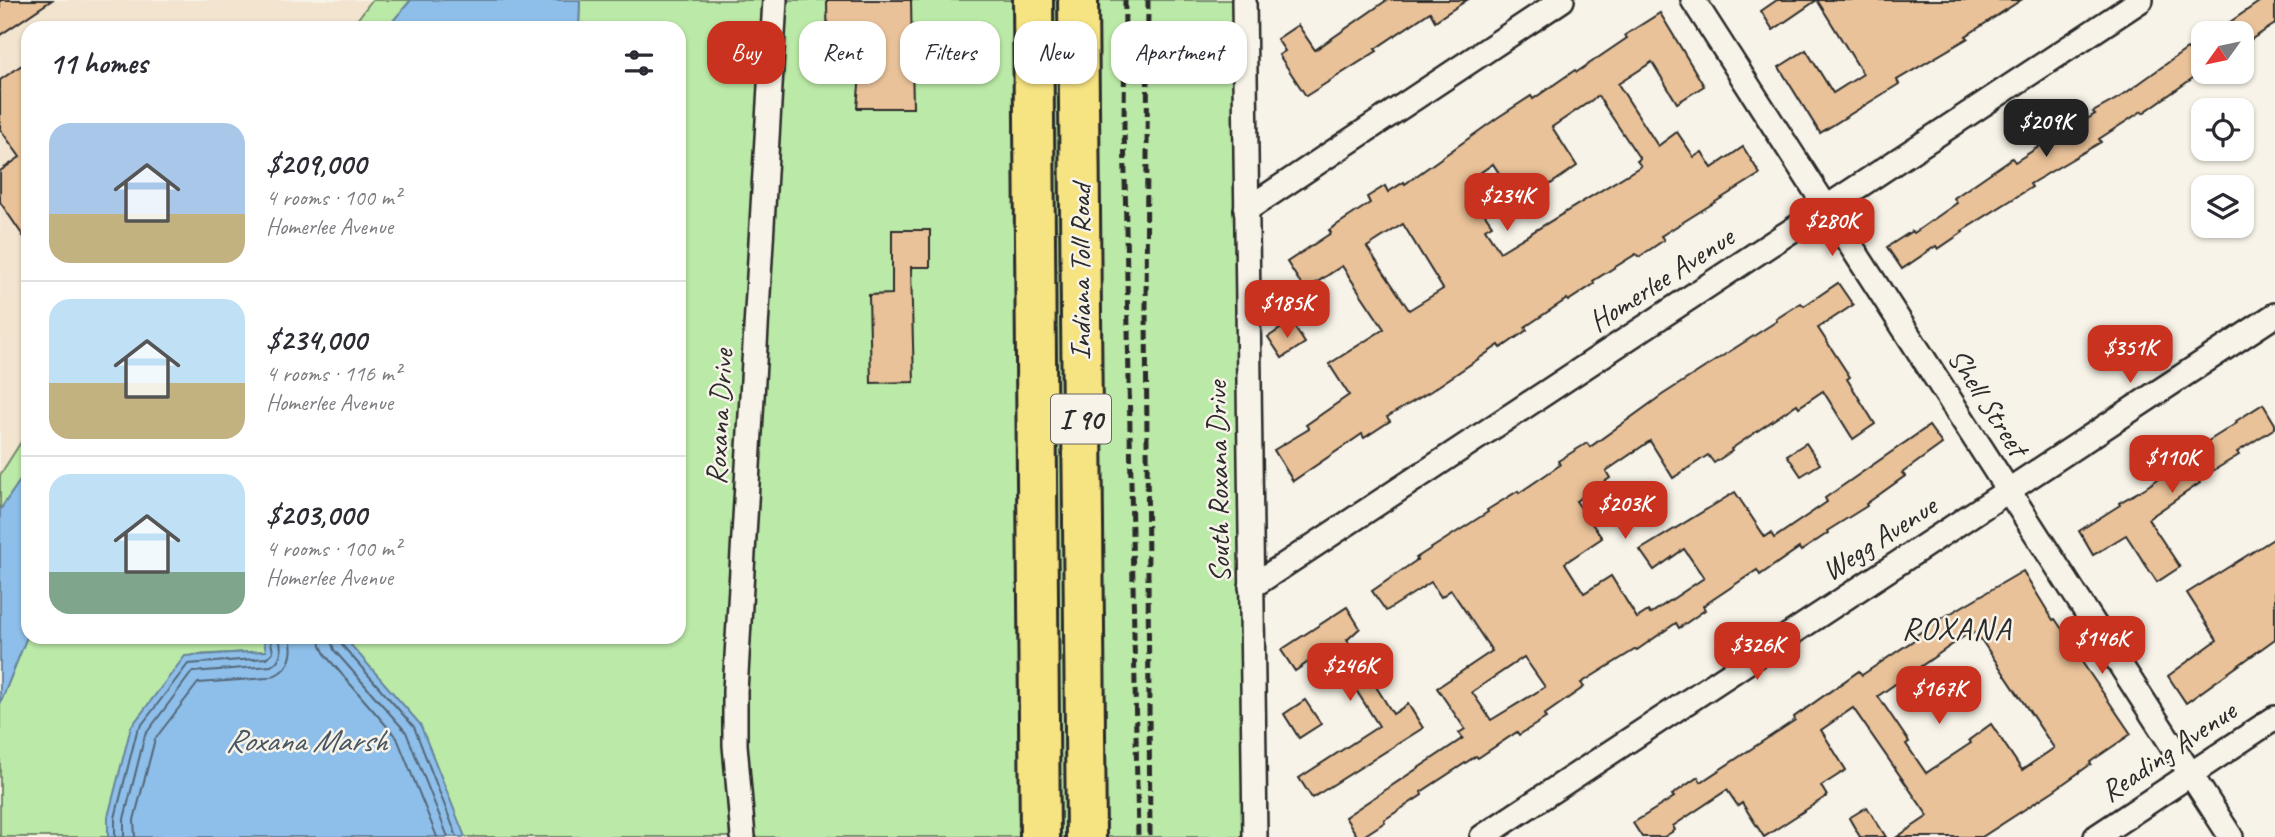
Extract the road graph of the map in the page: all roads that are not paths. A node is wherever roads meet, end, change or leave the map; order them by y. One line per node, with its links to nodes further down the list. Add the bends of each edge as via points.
1 (775, 0): 15 (street, Roxana Drive, via 735,691)
2 (1033, 0): 16 (highway, Indiana Toll Road / I 90)
3 (1078, 0): 17 (highway, Indiana Toll Road / I 90)
4 (1244, 0): 9 (street, South Roxana Drive)
5 (1562, 0): 9 (street)
6 (1693, 0): 8 (street, Shell Street)
7 (2141, 0): 8 (street, Homerlee Avenue)
8 (1826, 208): 11 (street, Shell Street); 12 (street, Homerlee Avenue)
9 (1247, 210): 12 (street, South Roxana Drive)
10 (2275, 315): 11 (street, Wegg Avenue)
11 (2008, 491): 14 (street, Shell Street); 19 (street, Wegg Avenue)
12 (1251, 587): 18 (street, South Roxana Drive)
13 (2275, 719): 14 (street, Reading Avenue)
14 (2191, 774): 20 (street, Reading Avenue); 21 (street, Shell Street)
15 (743, 837)
16 (1040, 837)
17 (1086, 837)
18 (1255, 837)
19 (1482, 837)
20 (2096, 837)
21 (2231, 837)

